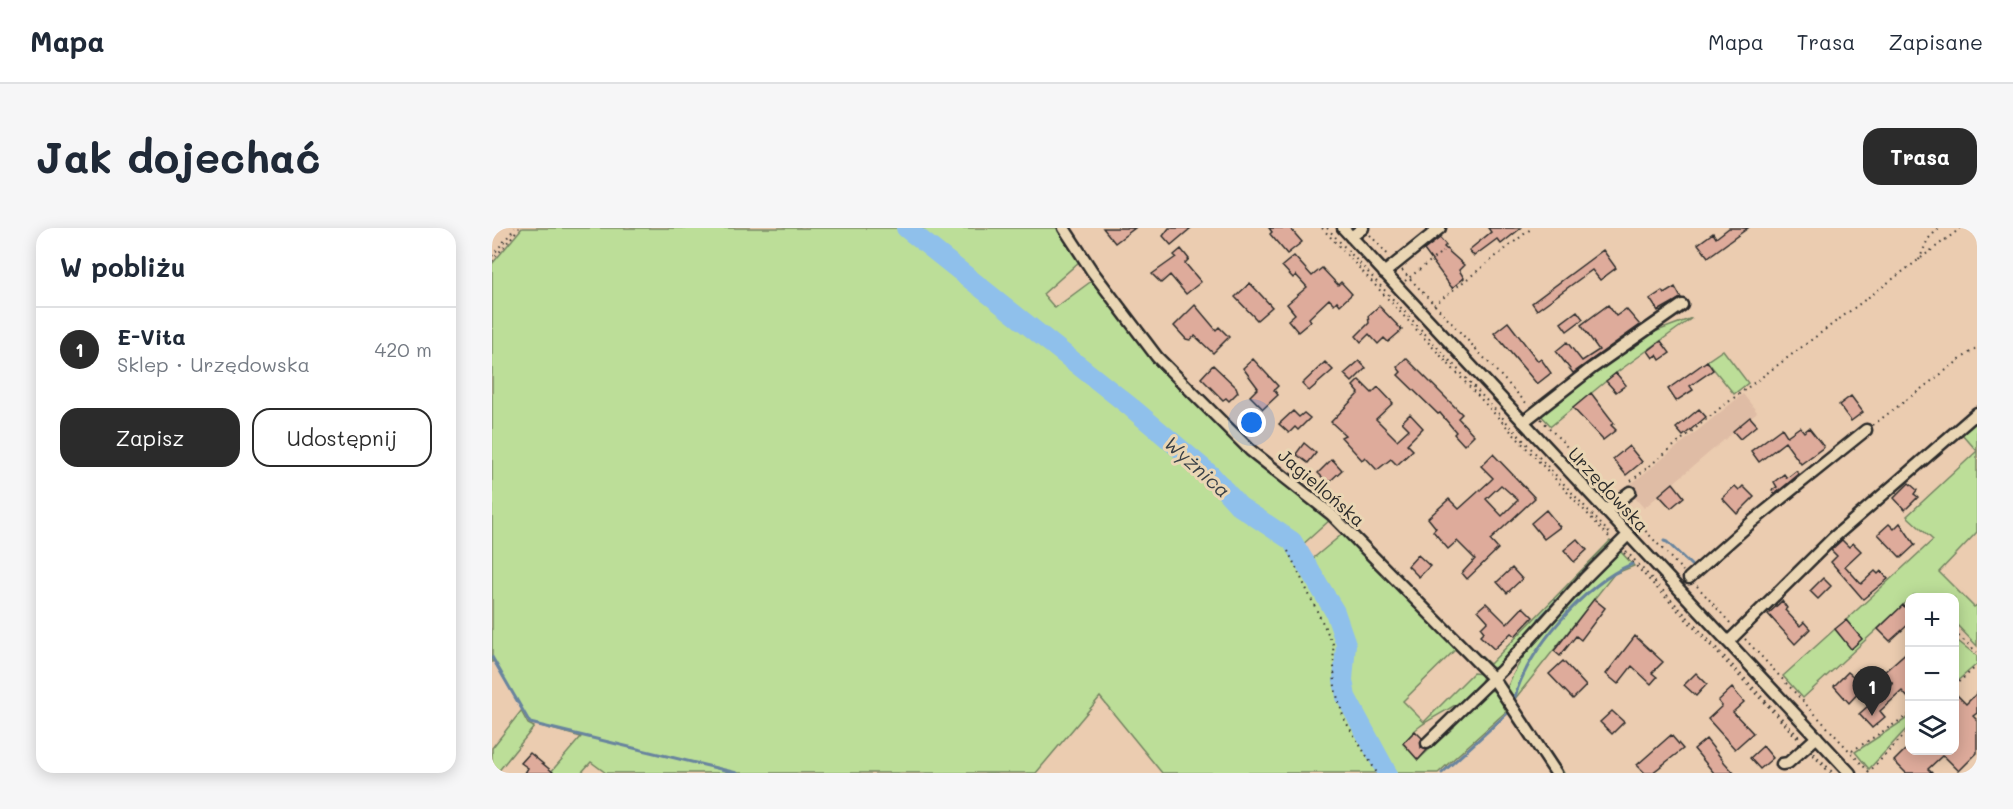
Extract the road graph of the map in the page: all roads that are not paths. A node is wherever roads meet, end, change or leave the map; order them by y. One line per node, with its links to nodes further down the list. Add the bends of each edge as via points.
1 (1064, 228): 16 (street, Jagiellońska, via 1157,357 1251,450 1331,514)
2 (1343, 228): 5 (street, Urzędowska)
3 (1363, 228): 5 (street)
4 (1440, 228): 6 (street)
5 (1351, 237): 6 (street, Urzędowska)
6 (1384, 273): 9 (street, Urzędowska)
7 (1682, 304): 9 (street)
8 (1977, 413): 15 (street, via 1833,538)
9 (1523, 422): 12 (street, Urzędowska)
10 (1866, 430): 14 (street)
11 (1630, 487): 12 (street)
12 (1603, 508): 13 (street, Urzędowska)
13 (1628, 535): 15 (street, Urzędowska); 16 (street)
14 (1689, 578)
15 (1728, 642): 17 (street, Urzędowska)
16 (1493, 678): 18 (street); 21 (street, Jagiellońska)
17 (1817, 737): 19 (street); 20 (street, Urzędowska)
18 (1427, 743)
19 (1785, 765)
20 (1846, 769)
21 (1556, 773)

